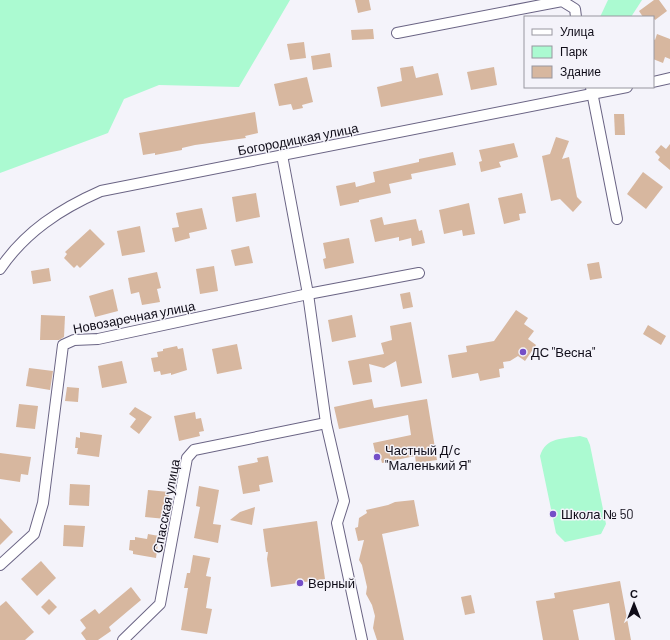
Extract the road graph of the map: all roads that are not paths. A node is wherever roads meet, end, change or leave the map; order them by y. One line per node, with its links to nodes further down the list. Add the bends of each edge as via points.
1 (575, 13): 2 (street, via 562,1)
2 (397, 34)
3 (670, 78): 4 (street)
4 (654, 82)
5 (615, 88): 6 (street, Богородицкая улица)
6 (591, 90): 7 (street, Богородицкая улица); 8 (street)
7 (282, 156): 9 (street, Богородицкая улица, via 101,191 71,204 50,219 25,239); 11 (street)
8 (617, 219)
9 (0, 270)
10 (419, 273): 11 (street, Новозаречная улица)
11 (308, 294): 12 (street); 13 (street, Новозаречная улица, via 98,339 74,340 63,345 43,503 36,528 34,534)
12 (326, 423): 14 (street, Спасская улица, via 194,450 187,458 160,604); 15 (street, via 344,501 337,523)
13 (0, 565)
14 (123, 640)
15 (362, 640)

